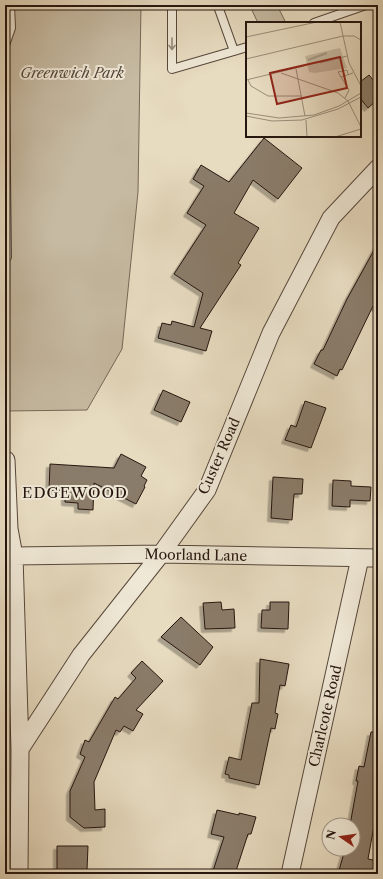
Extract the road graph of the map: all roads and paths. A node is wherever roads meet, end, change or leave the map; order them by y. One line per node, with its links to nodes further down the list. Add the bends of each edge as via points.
1 (10, 5): 8 (lane, via 11,28)
2 (172, 5): 10 (lane, one-way to 10, via 172,69)
3 (219, 5): 10 (lane)
4 (366, 5): 7 (lane)
5 (376, 5): 6 (lane)
6 (378, 8)
7 (317, 22)
8 (5, 45)
9 (246, 47): 10 (lane)
10 (234, 51)
11 (5, 92): 13 (lane)
12 (378, 168): 15 (street, Custer Road, via 331,218 271,333 207,490)
13 (7, 257)
14 (6, 460): 16 (street, via 9,529)
15 (161, 554): 16 (street, Moorland Lane); 17 (street, Moorland Lane); 19 (street, Custer Road, via 81,655)
16 (14, 556): 19 (street)
17 (360, 558): 18 (street, Moorland Lane); 21 (street, Charlcote Road)
18 (378, 558)
19 (20, 749): 20 (street)
20 (19, 874)
21 (290, 874)

